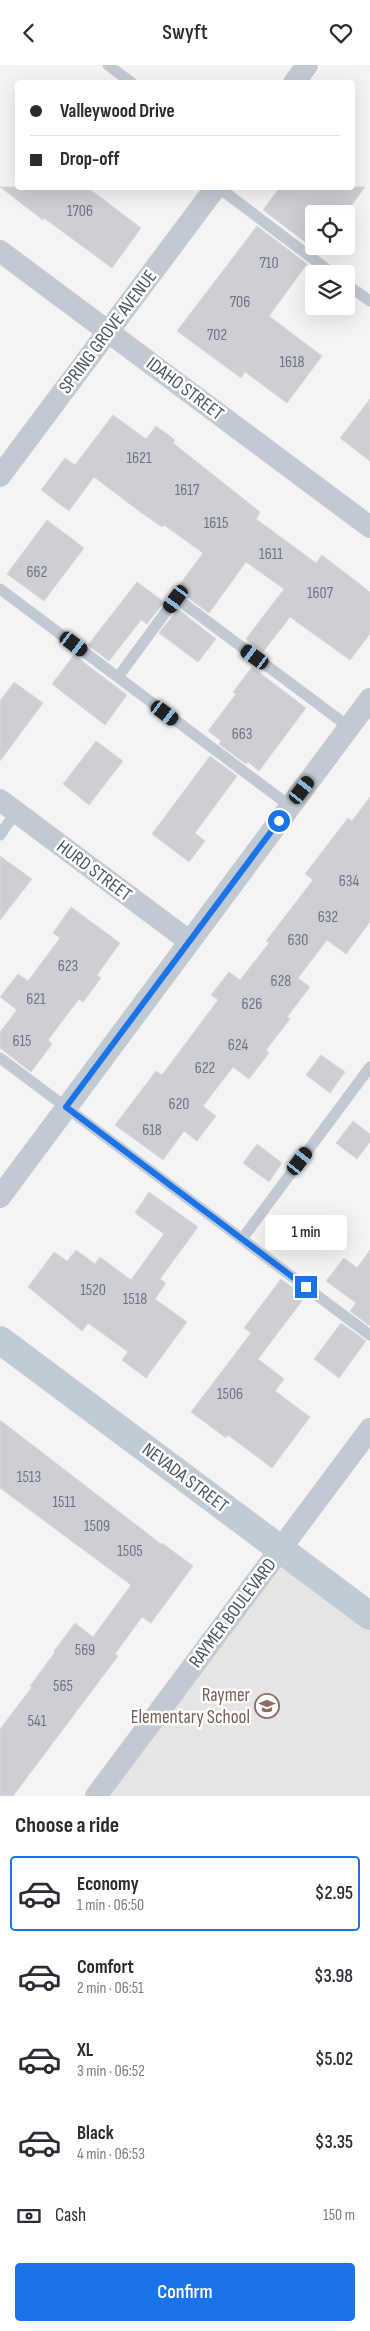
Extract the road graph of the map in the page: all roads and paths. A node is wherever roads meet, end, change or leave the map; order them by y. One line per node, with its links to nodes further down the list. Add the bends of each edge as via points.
1 (108, 65): 3 (lane)
2 (307, 65): 4 (street)
3 (128, 80)
4 (296, 80)
5 (215, 190): 11 (street, SPRING GROVE AVENUE)
6 (221, 190): 8 (lane)
7 (0, 251): 11 (street, IDAHO STREET)
8 (321, 265)
9 (355, 290): 10 (lane)
10 (370, 301)
11 (108, 332): 12 (street, SPRING GROVE AVENUE); 13 (street, IDAHO STREET)
12 (0, 476)
13 (370, 527)
14 (0, 589): 15 (lane)
15 (118, 677): 17 (lane, via 176,599); 19 (lane)
16 (370, 699): 17 (street)
17 (349, 727): 19 (street)
18 (8, 806): 20 (lane); 21 (street, HURD STREET)
19 (290, 806): 21 (street)
20 (0, 835)
21 (189, 941): 24 (street)
22 (0, 1058): 24 (lane)
23 (370, 1067): 26 (lane)
24 (66, 1107): 25 (street); 26 (lane)
25 (0, 1197)
26 (242, 1239): 27 (lane)
27 (370, 1335)
28 (0, 1340): 30 (street, NEVADA STREET)
29 (370, 1429): 30 (street, RAYMER BOULEVARD)
30 (281, 1549): 31 (street, NEVADA STREET); 32 (street, RAYMER BOULEVARD)
31 (370, 1616)
32 (96, 1796)

